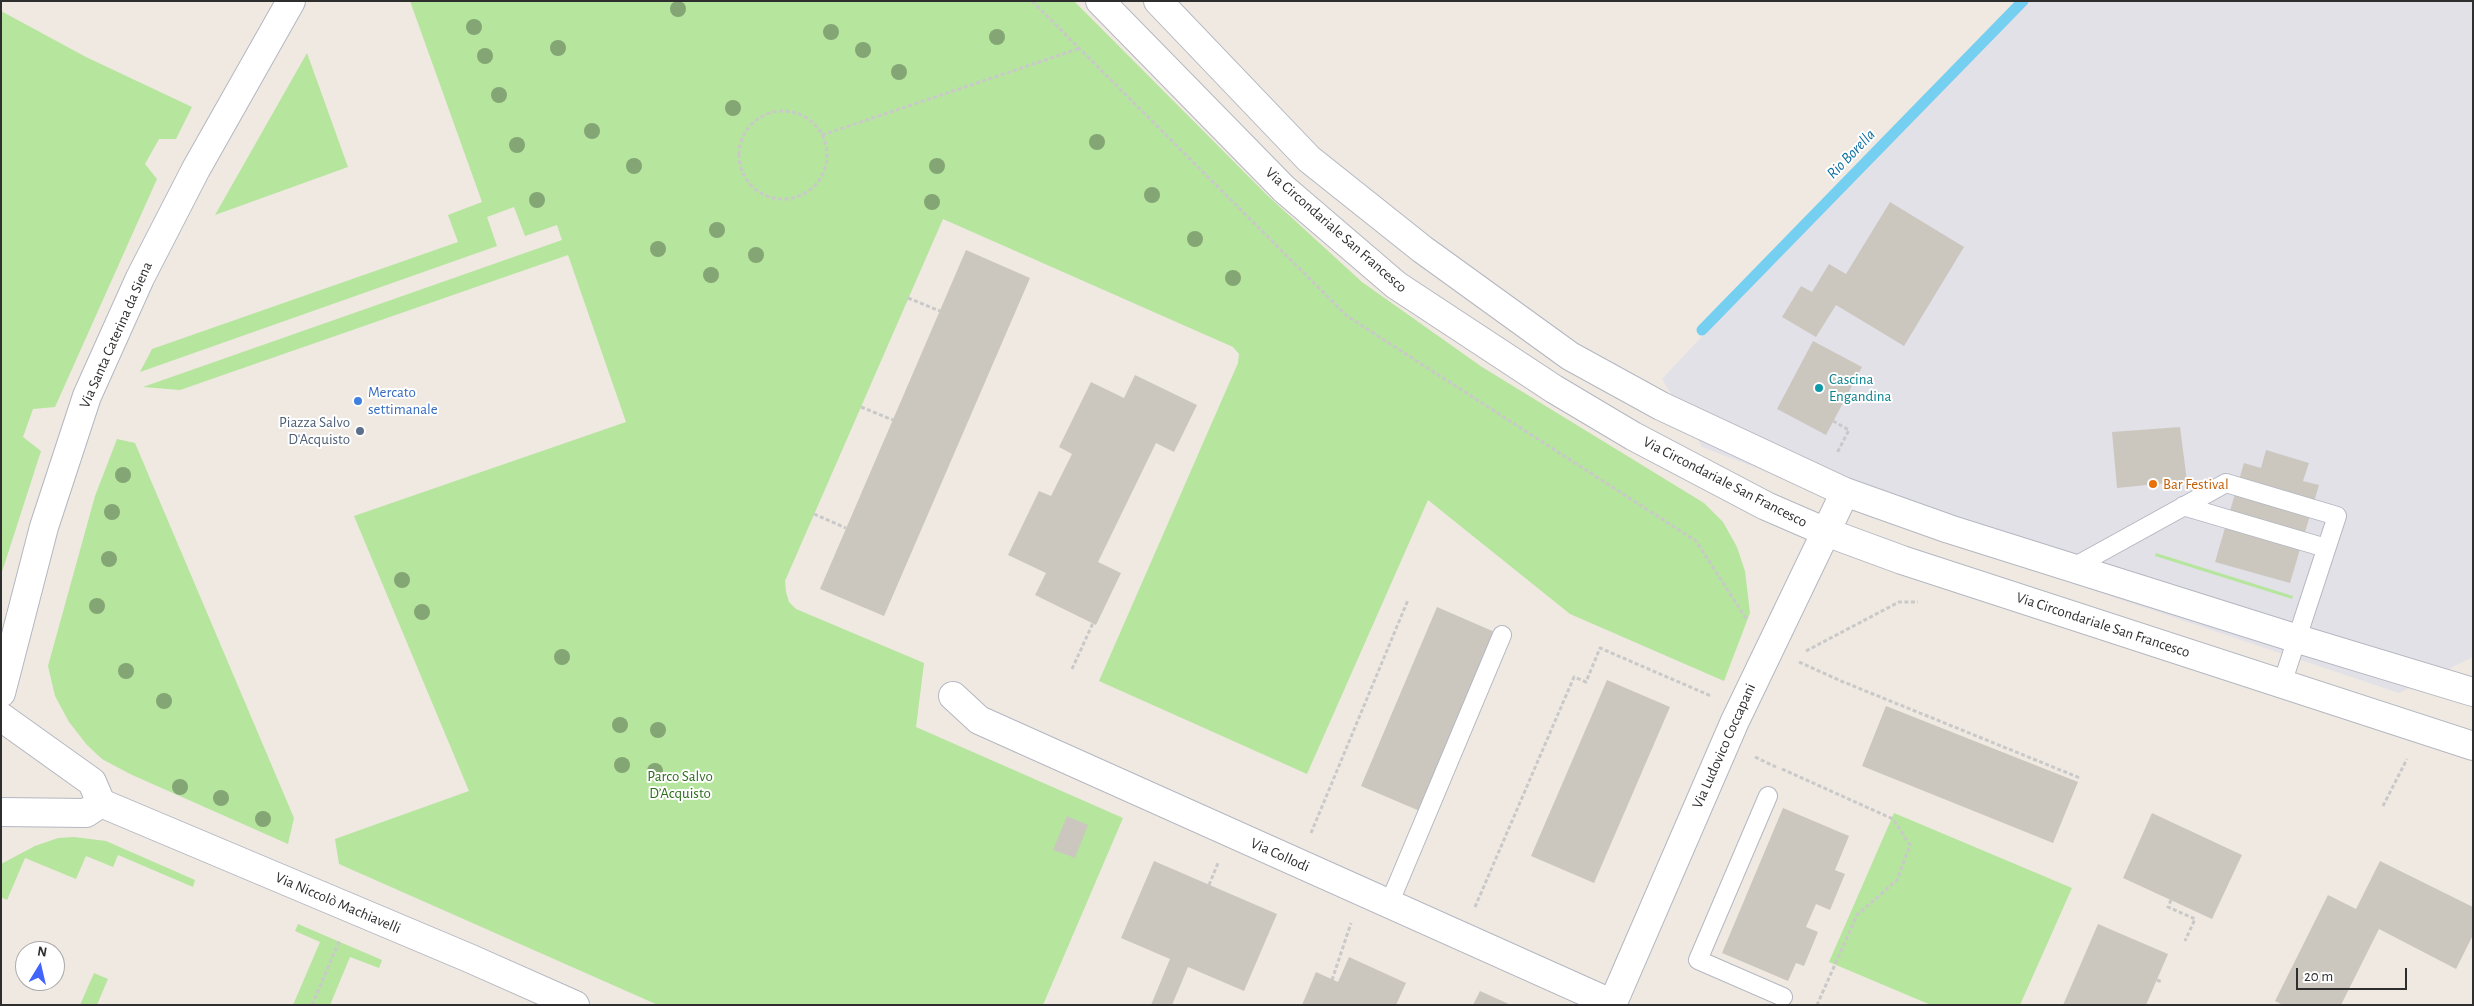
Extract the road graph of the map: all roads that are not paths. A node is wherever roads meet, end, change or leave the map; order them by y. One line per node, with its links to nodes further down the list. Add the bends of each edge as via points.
1 (291, 1): 13 (street, Via Santa Caterina da Siena, via 140,278 87,396 44,527)
2 (1100, 1): 6 (street, Via Circondariale San Francesco, via 1284,189 1396,285 1554,389 1634,436 1766,506)
3 (1158, 1): 4 (street, via 1309,159 1422,249 1570,356 1660,406)
4 (1845, 492): 6 (street, Via Ludovico Coccapani); 8 (street)
5 (2183, 506): 7 (lane); 7 (lane, via 2226,483 2337,516); 8 (lane)
6 (1826, 532): 11 (street, Via Circondariale San Francesco, via 1902,560); 22 (street, Via Ludovico Coccapani, via 1724,744)
7 (2326, 548): 10 (lane)
8 (2072, 568): 10 (street)
9 (1502, 635): 20 (lane)
10 (2298, 639): 11 (lane); 12 (street)
11 (2282, 684): 16 (street, Via Circondariale San Francesco)
12 (2473, 692)
13 (1, 693)
14 (953, 696): 20 (street, Via Collodi, via 979,720)
15 (1, 717): 18 (street, via 92,782)
16 (2473, 746)
17 (1768, 796): 21 (lane, via 1698,960)
18 (101, 803): 19 (street, via 86,812); 23 (street, Via Niccolò Machiavelli)
19 (1, 812)
20 (1389, 904): 22 (street, Via Collodi)
21 (1783, 997)
22 (1613, 1004)
23 (575, 1005)

